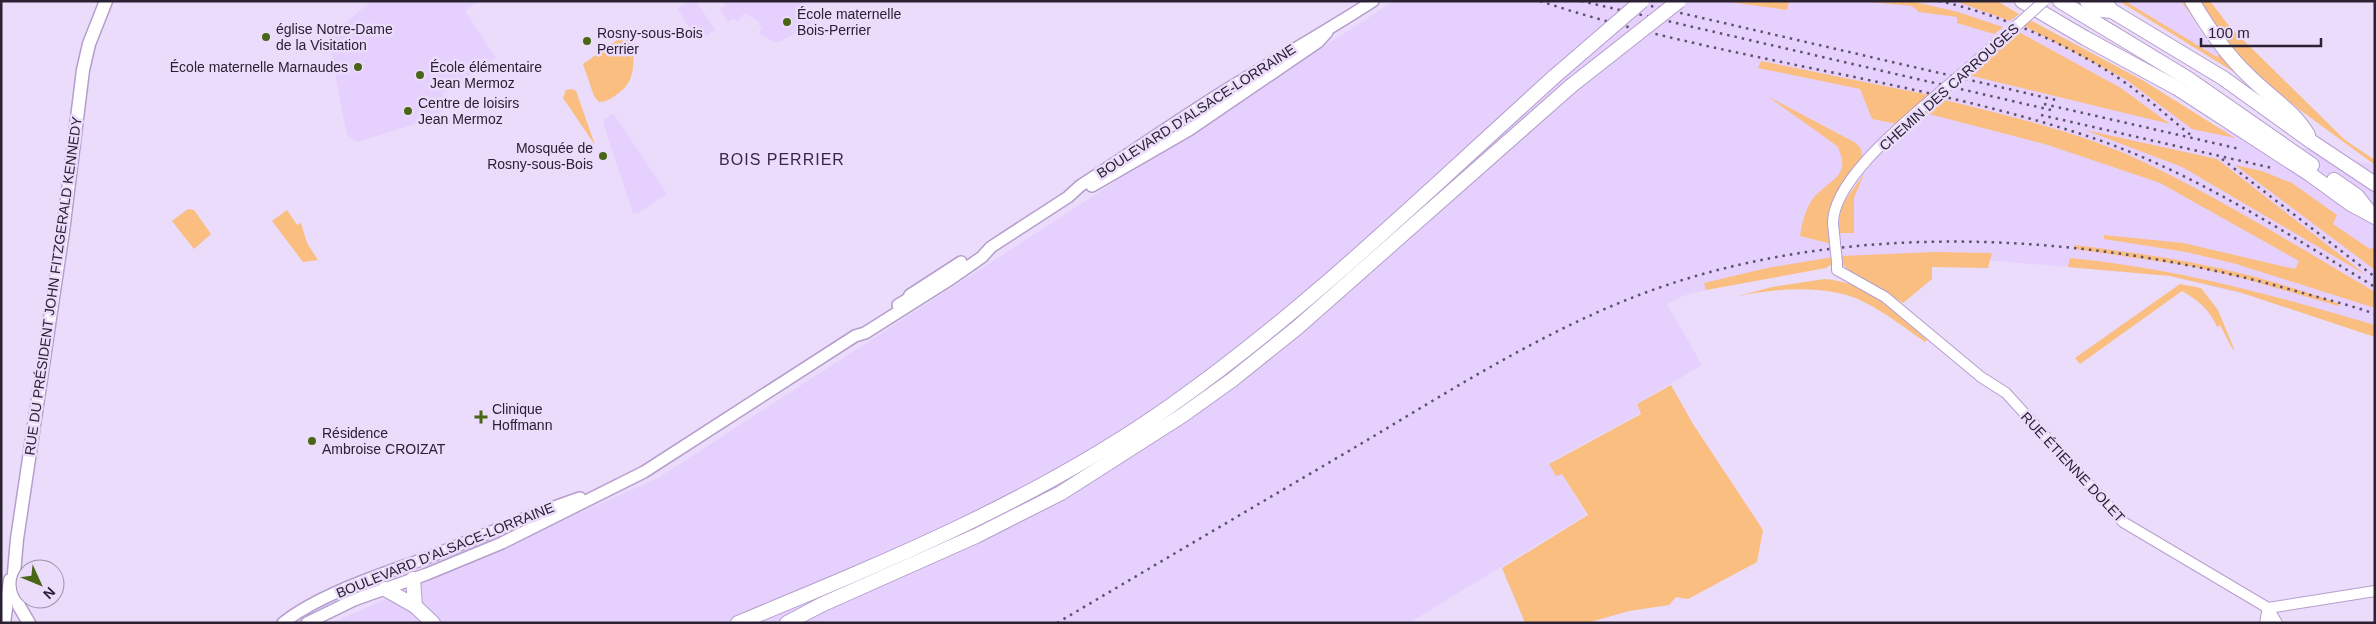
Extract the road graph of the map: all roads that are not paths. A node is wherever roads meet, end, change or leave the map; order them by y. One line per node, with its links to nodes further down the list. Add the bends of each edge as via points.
1 (106, 1): 24 (main road, RUE DU PRÉSIDENT JOHN FITZGERALD KENNEDY, via 89,44 83,70)
2 (1373, 1): 18 (main road, BOULEVARD D'ALSACE-LORRAINE, via 1223,92)
3 (1631, 1): 13 (highway, bridge)
4 (1642, 1): 13 (highway, bridge)
5 (1664, 1): 14 (highway, bridge)
6 (1679, 1): 14 (highway, bridge)
7 (2022, 1): 17 (highway, via 2177,88)
8 (2044, 1): 22 (street, CHEMIN DES CARROUGES, bridge, via 1899,128 1850,182 1834,213 1837,270 1885,297)
9 (2060, 1): 17 (highway, via 2187,78 2357,196)
10 (2087, 1): 12 (highway, via 2101,10)
11 (2192, 1): 15 (highway, via 2224,48 2250,77 2301,123)
12 (2108, 6): 15 (highway, via 2223,78)
13 (1555, 76): 39 (highway, via 1319,289 1172,405 1058,476 970,521)
14 (1570, 86): 40 (highway, via 1298,327 1183,415 1061,492 976,536)
15 (2312, 142): 16 (highway)
16 (2375, 184)
17 (2373, 216)
18 (989, 249): 19 (main road, BOULEVARD D'ALSACE-LORRAINE, via 979,251); 20 (main road, BOULEVARD D'ALSACE-LORRAINE)
19 (960, 263): 20 (main road, via 958,268 922,291); 21 (main road, BOULEVARD D'ALSACE-LORRAINE)
20 (919, 299): 21 (main road, BOULEVARD D'ALSACE-LORRAINE)
21 (854, 336): 23 (main road, BOULEVARD D'ALSACE-LORRAINE, via 647,470)
22 (1997, 388): 31 (street, RUE ÉTIENNE DOLET, via 2006,393 2123,522)
23 (612, 487): 25 (main road, BOULEVARD D'ALSACE-LORRAINE, via 502,543); 27 (main road, BOULEVARD D'ALSACE-LORRAINE, via 544,510)
24 (14, 573): 26 (main road); 34 (main road, via 10,578)
25 (413, 579): 28 (main road, BOULEVARD D'ALSACE-LORRAINE); 30 (highway)
26 (15, 580)
27 (352, 587): 28 (main road, via 373,584); 36 (main road, BOULEVARD D'ALSACE-LORRAINE, via 306,608)
28 (385, 589): 30 (highway); 37 (main road, BOULEVARD D'ALSACE-LORRAINE, via 335,608)
29 (2375, 591): 31 (street)
30 (415, 606): 38 (highway)
31 (2268, 608): 41 (street); 42 (street, RUE ÉTIENNE DOLET)
32 (18, 609): 34 (main road)
33 (21, 609): 35 (main road)
34 (6, 623)
35 (29, 623)
36 (283, 623)
37 (307, 623)
38 (433, 623)
39 (738, 623)
40 (787, 623)
41 (2264, 623)
42 (2277, 623)

